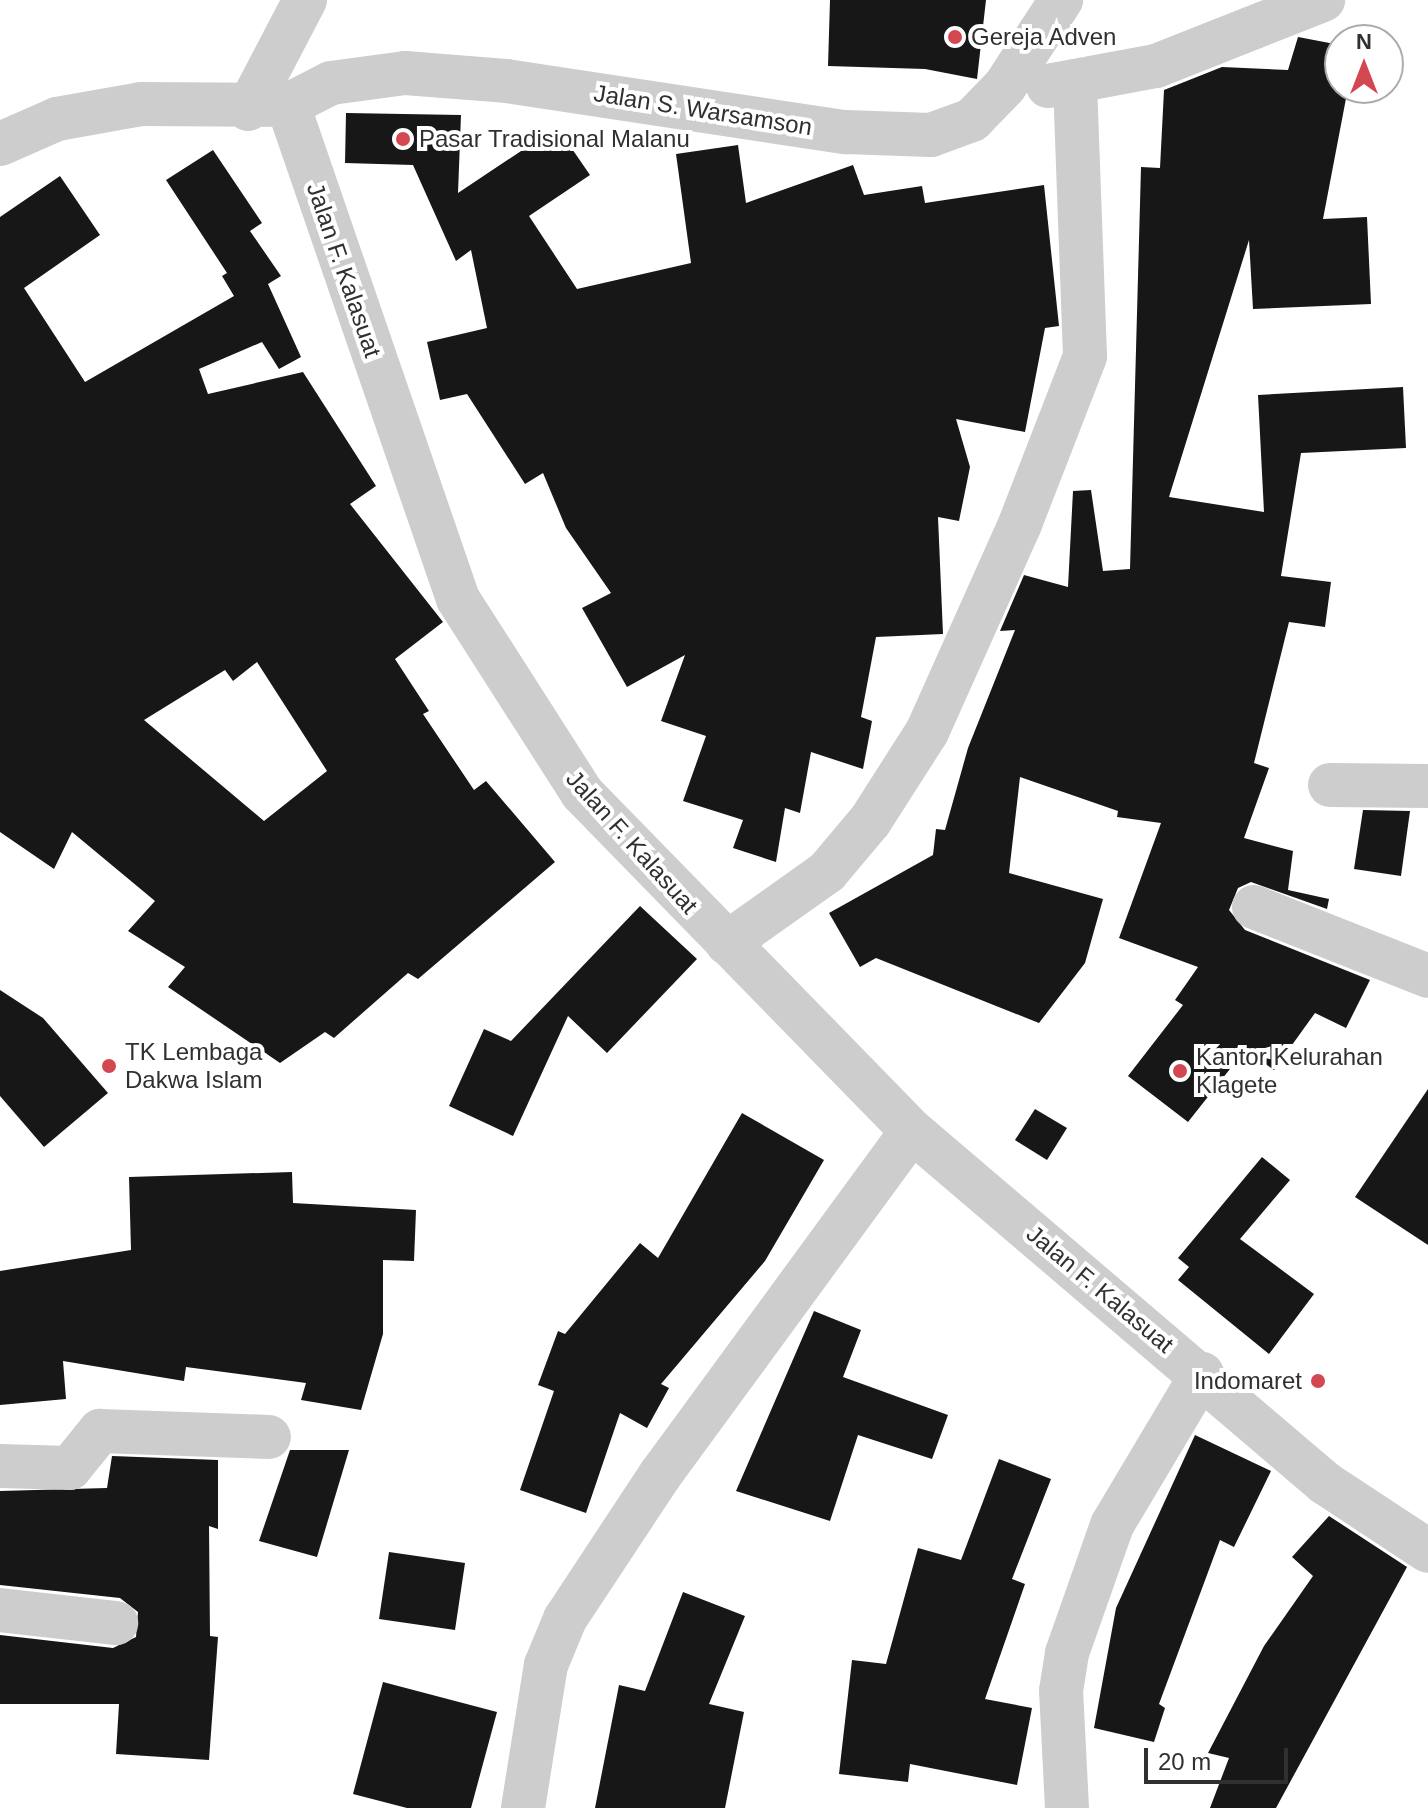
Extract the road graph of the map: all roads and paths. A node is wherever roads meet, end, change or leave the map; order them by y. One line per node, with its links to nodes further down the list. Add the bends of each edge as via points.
1 (305, 0): 6 (street)
2 (1061, 0): 4 (street, Jalan S. Warsamson)
3 (1323, 0): 5 (street, via 1156,66)
4 (1005, 86): 5 (street); 6 (street, Jalan S. Warsamson, via 972,120 931,135 845,132 521,83 405,73 331,83)
5 (1075, 86): 11 (street, via 1085,356 1020,524 927,732 870,821 827,872)
6 (268, 107): 7 (street, via 141,104 57,119); 11 (street, Jalan F. Kalasuat, via 458,599 582,793)
7 (0, 144)
8 (1330, 785): 9 (street)
9 (1428, 786)
10 (1254, 907): 12 (street)
11 (727, 943): 13 (street, Jalan F. Kalasuat)
12 (1428, 976)
13 (912, 1131): 14 (street, Jalan F. Kalasuat); 20 (street, via 660,1475 565,1619 546,1665)
14 (1202, 1374): 17 (street, Jalan F. Kalasuat, via 1325,1483); 21 (street, via 1112,1525 1067,1653 1061,1691)
15 (269, 1437): 16 (street, via 100,1431 70,1468)
16 (0, 1466)
17 (1428, 1551)
18 (0, 1610): 19 (street)
19 (116, 1623)
20 (523, 1808)
21 (1067, 1808)

